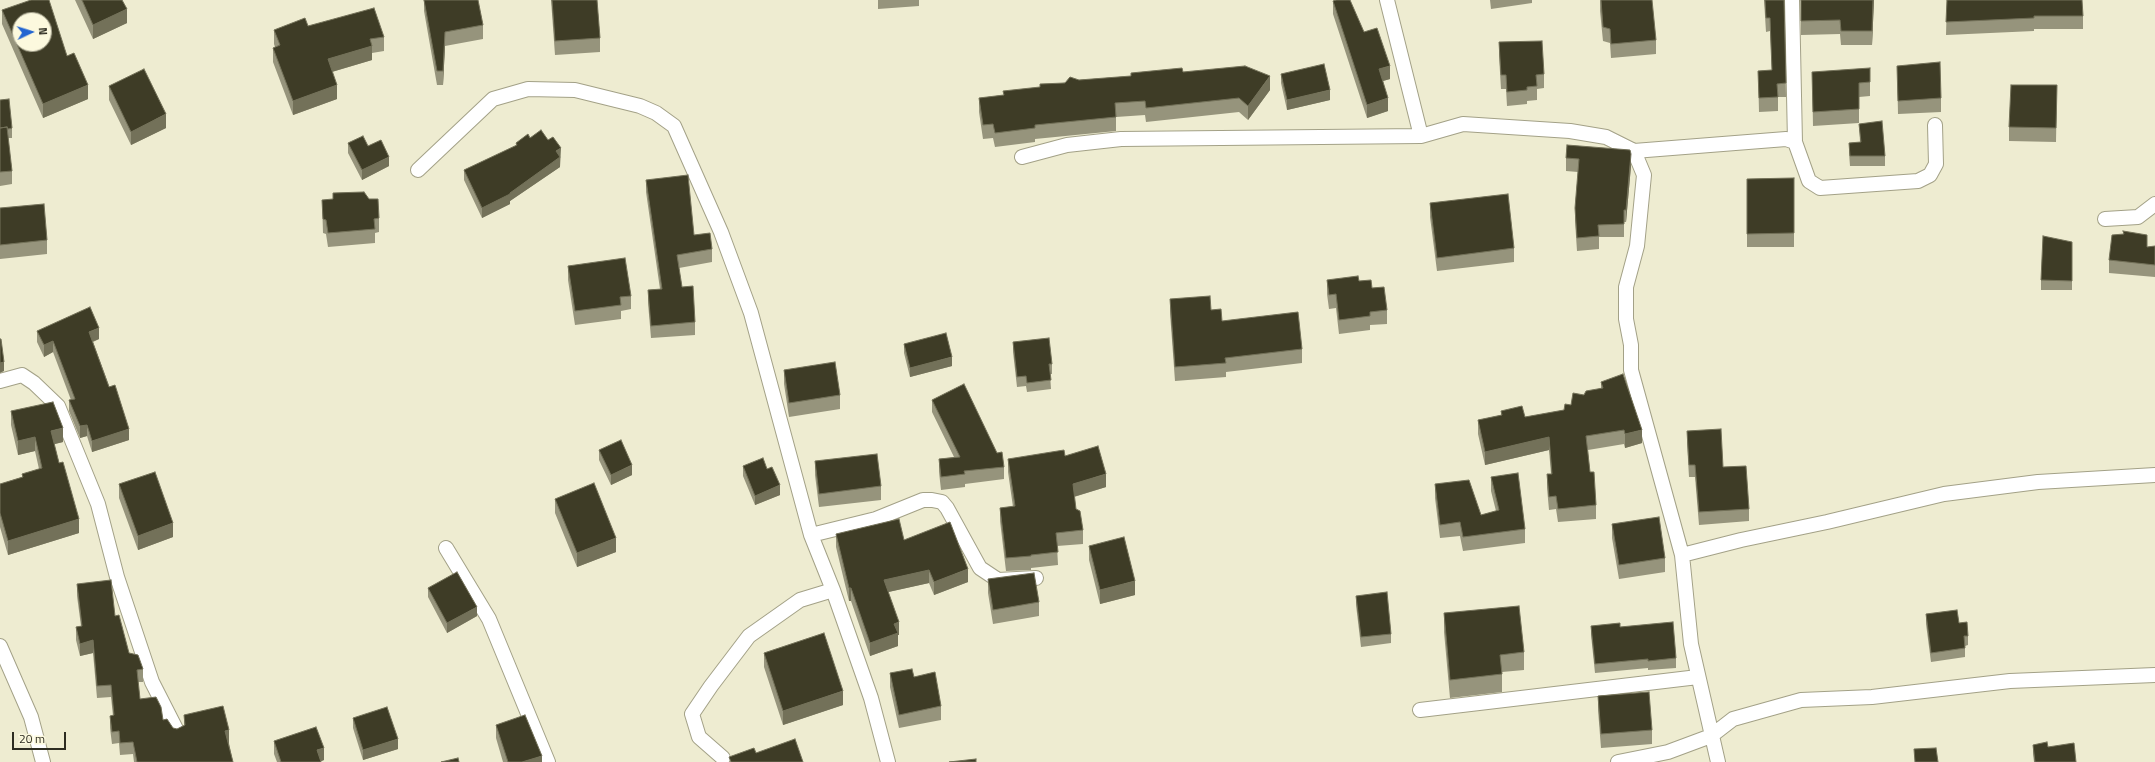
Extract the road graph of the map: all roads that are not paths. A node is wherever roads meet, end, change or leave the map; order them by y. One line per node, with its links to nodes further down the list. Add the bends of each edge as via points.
1 (1387, 0): 4 (street)
2 (1792, 0): 5 (street)
3 (1935, 125): 5 (street, via 1936,164 1930,175 1918,181 1820,188 1809,180)
4 (1421, 136): 6 (street, via 1463,124 1606,137); 7 (street, via 1121,139 1067,145)
5 (1795, 142): 6 (street, via 1772,139)
6 (1634, 151): 15 (street, via 1644,175 1637,246 1626,287 1631,370)
7 (1022, 157)
8 (418, 170): 13 (street, via 494,99 528,88 574,90 640,106 656,113 674,126 721,232 751,313)
9 (2155, 204): 10 (street, via 2138,217)
10 (2105, 219)
11 (0, 382): 22 (street, via 22,375 58,406 98,504 116,577 152,682)
12 (2155, 475): 15 (street, via 2038,482 1944,494)
13 (810, 535): 16 (street, via 876,519 923,500 932,500 942,502 948,508 980,568 998,580); 17 (street)
14 (446, 548): 26 (street, via 489,619)
15 (1682, 555): 20 (street, via 1691,644)
16 (1036, 578)
17 (833, 590): 24 (street, via 800,600 748,636 692,714 699,736); 27 (street, via 871,698)
18 (0, 646): 25 (street, via 31,717)
19 (2155, 675): 23 (street, via 2010,681 1872,697 1801,700 1733,720)
20 (1698, 677): 21 (street); 23 (street)
21 (1420, 710)
22 (178, 733)
23 (1711, 736): 28 (street, via 1668,752); 29 (street)
24 (723, 758)
25 (43, 762)
26 (548, 762)
27 (888, 762)
28 (1618, 762)
29 (1718, 762)

